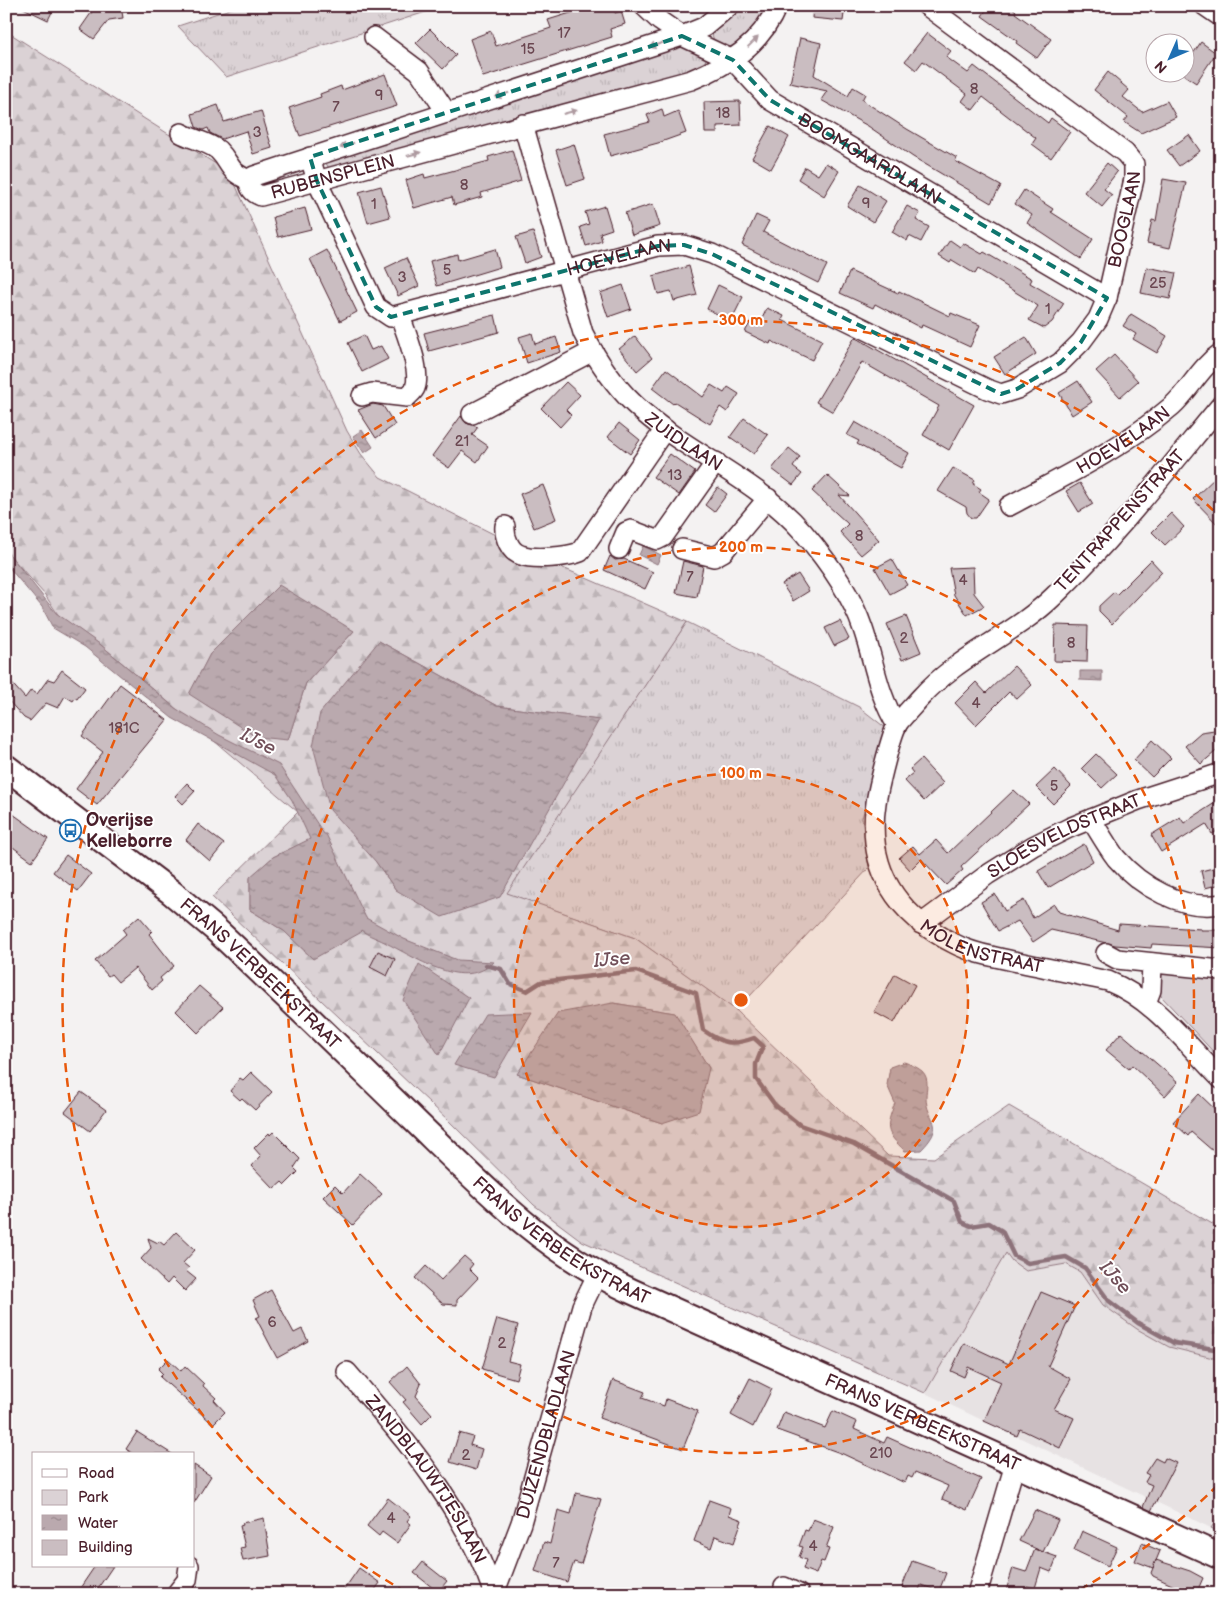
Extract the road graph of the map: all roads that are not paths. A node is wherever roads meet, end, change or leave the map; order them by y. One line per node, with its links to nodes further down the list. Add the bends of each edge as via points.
1 (644, 6): 7 (street, BOOMGAARDLAAN)
2 (729, 6): 7 (street, RUBENSPLEIN, via 704,27)
3 (777, 6): 9 (street, RUBENSPLEIN, one-way to 3, via 766,28)
4 (926, 6): 17 (street, BOOGLAAN, via 1125,154 1134,164 1134,179)
5 (1205, 6): 6 (street)
6 (1221, 17)
7 (682, 36): 9 (street, BOOMGAARDLAAN); 10 (street, RUBENSPLEIN, one-way to 10)
8 (374, 37): 10 (street, via 419,71)
9 (732, 60): 11 (street, RUBENSPLEIN, one-way to 9, via 690,80); 17 (street, BOOMGAARDLAAN, via 770,100)
10 (447, 113): 13 (street, RUBENSPLEIN, one-way to 13)
11 (523, 124): 15 (street, RUBENSPLEIN, one-way to 11); 16 (street, ZUIDLAAN)
12 (181, 133): 14 (street, via 210,145 236,175)
13 (310, 157): 14 (street, RUBENSPLEIN); 15 (street)
14 (249, 180): 15 (street, RUBENSPLEIN, via 249,187 261,196)
15 (317, 181): 18 (street, via 376,307 391,317)
16 (564, 272): 18 (street, HOEVELAAN); 19 (street, ZUIDLAAN); 21 (street, HOEVELAAN, via 658,246 684,245 712,254)
17 (1106, 298): 21 (street, BOOGLAAN, via 1098,319 1060,364 1017,389)
18 (400, 316): 22 (street, via 414,358 415,389 407,397 372,393)
19 (592, 351): 24 (street); 25 (street, ZUIDLAAN, via 616,386)
20 (1221, 353): 28 (street, HOEVELAAN, via 1211,360 1173,405 1106,455)
21 (1001, 394)
22 (362, 396)
23 (1221, 405): 32 (street, TENTRAPPENSTRAAT, via 1121,525 1051,599 946,674)
24 (472, 414)
25 (665, 429): 26 (street, ZUIDLAAN); 29 (street, via 580,552 570,556 521,556 504,535)
26 (716, 462): 27 (street, ZUIDLAAN); 30 (street, via 663,537 657,540 631,530 626,532)
27 (768, 498): 31 (street, via 723,552 714,557); 32 (street, ZUIDLAAN, via 801,530 835,574 862,626 881,695)
28 (1009, 506)
29 (505, 526)
30 (619, 549)
31 (682, 549)
32 (898, 724): 37 (street, MOLENSTRAAT, via 878,791 874,846 884,878 900,903)
33 (6, 767): 43 (main road, FRANS VERBEEKSTRAAT, via 214,928 512,1215)
34 (1221, 773): 35 (street, SLOESVELDSTRAAT)
35 (1091, 819): 36 (street, via 1116,857 1138,880 1163,894 1192,904); 37 (street, SLOESVELDSTRAAT, via 1033,846)
36 (1221, 904)
37 (921, 924): 41 (street, MOLENSTRAAT, via 956,945 1108,981)
38 (1106, 953): 39 (street, via 1117,959)
39 (1152, 963): 40 (street); 41 (street, via 1151,990)
40 (1221, 970)
41 (1146, 1003): 42 (street, MOLENSTRAAT)
42 (1221, 1079)
43 (596, 1275): 45 (main road, FRANS VERBEEKSTRAAT); 49 (street, DUIZENDBLADLAAN, via 582,1306 521,1523)
44 (347, 1372): 49 (street, ZANDBLAUWTJESLAAN, via 397,1429 450,1504 483,1560)
45 (1015, 1464): 46 (main road, FRANS VERBEEKSTRAAT); 50 (street)
46 (1221, 1557)
47 (189, 1568): 48 (street, via 187,1580)
48 (176, 1594)
49 (494, 1594)
50 (978, 1594)

